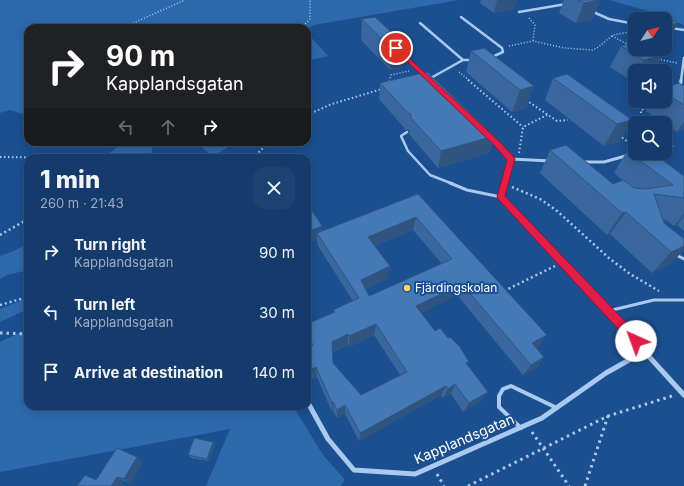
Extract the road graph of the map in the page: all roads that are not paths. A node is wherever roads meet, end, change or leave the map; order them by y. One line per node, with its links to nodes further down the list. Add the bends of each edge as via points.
1 (568, 4): 3 (street)
2 (585, 9): 5 (street)
3 (519, 12)
4 (461, 17): 13 (street, via 502,48 503,52)
5 (628, 22)
6 (420, 23): 11 (street)
7 (672, 28): 8 (street)
8 (684, 30)
9 (401, 53): 15 (street)
10 (684, 58): 14 (street)
11 (463, 60): 12 (street); 15 (street)
12 (476, 60)
13 (485, 60)
14 (683, 78): 17 (street, via 680,90)
15 (429, 80): 16 (street)
16 (435, 85)
17 (684, 92)
18 (407, 132): 24 (lane, via 401,136 408,152 430,175 467,190)
19 (486, 133): 21 (street)
20 (628, 155): 23 (street, via 604,162)
21 (511, 159): 22 (street); 24 (street)
22 (557, 161)
23 (581, 162)
24 (501, 197): 28 (street)
25 (674, 253): 26 (lane)
26 (684, 259)
27 (684, 300): 28 (lane, via 652,299)
28 (608, 310): 29 (street)
29 (645, 351): 30 (street); 32 (street, Kapplandsgatan, via 606,373)
30 (682, 394)
31 (311, 408): 33 (street, Kapplandsgatan, via 328,439 354,470 415,474)
32 (557, 408): 33 (street, Kapplandsgatan); 33 (lane, via 511,386 503,389 498,401 500,410)
33 (521, 428)

